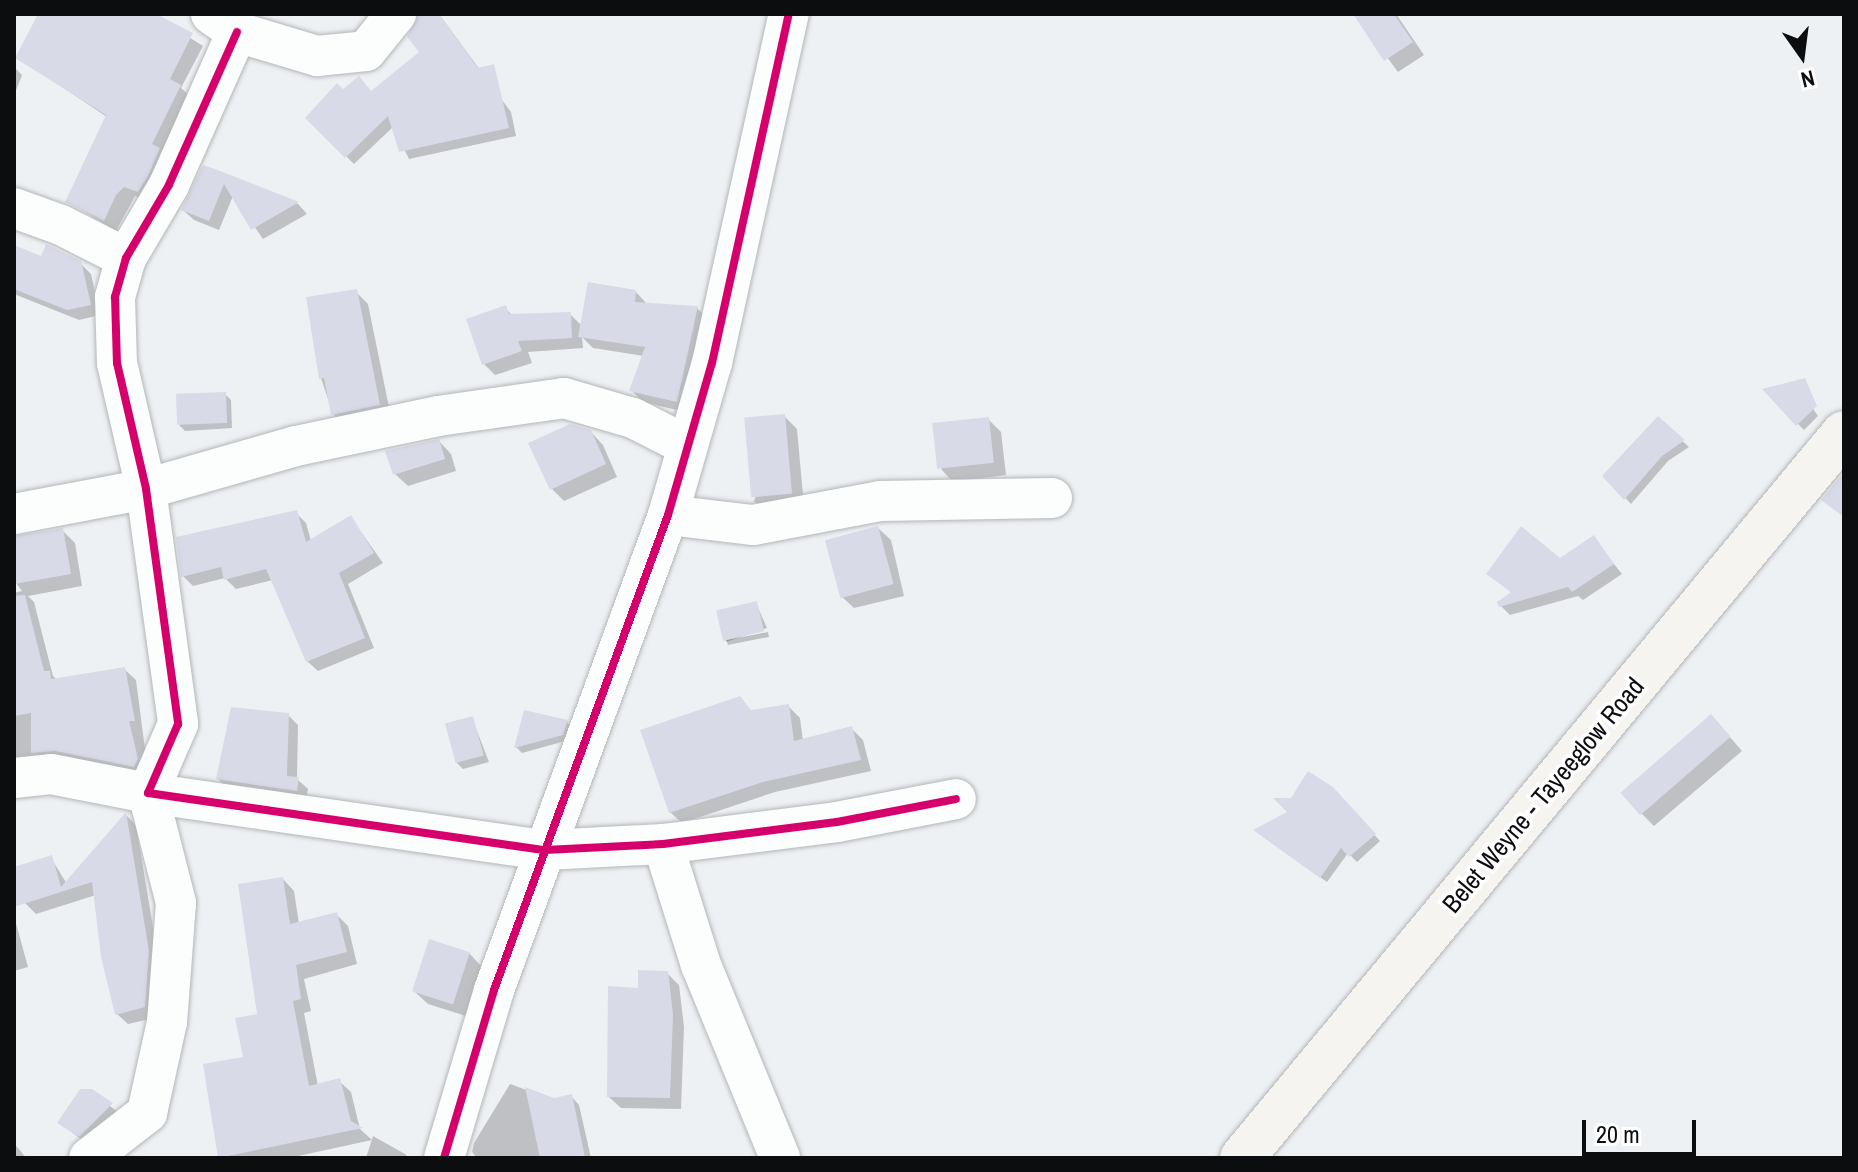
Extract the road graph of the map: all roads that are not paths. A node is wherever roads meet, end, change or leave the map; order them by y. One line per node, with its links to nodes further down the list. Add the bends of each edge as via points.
1 (396, 14): 3 (street, via 366,51 317,56)
2 (789, 14): 7 (street, via 712,363)
3 (224, 23): 5 (street, via 169,185)
4 (14, 208): 5 (street)
5 (126, 258): 8 (street, via 115,297 117,363)
6 (1844, 433): 20 (main road, Belet Weyne - Tayeeglow Road)
7 (686, 445): 8 (street, via 633,418 564,398 438,416 296,446); 11 (street)
8 (146, 489): 10 (street); 13 (street, via 178,724)
9 (1052, 498): 11 (street, via 880,501 753,525)
10 (14, 514)
11 (668, 515): 16 (street)
12 (14, 778): 13 (street, via 51,774)
13 (148, 793): 16 (street); 17 (street, via 176,903 167,1022 147,1113)
14 (956, 799): 15 (street, via 837,822)
15 (663, 844): 16 (street); 19 (street, via 701,965)
16 (545, 850): 18 (street, via 494,990)
17 (89, 1158)
18 (444, 1158)
19 (780, 1158)
20 (1242, 1158)

